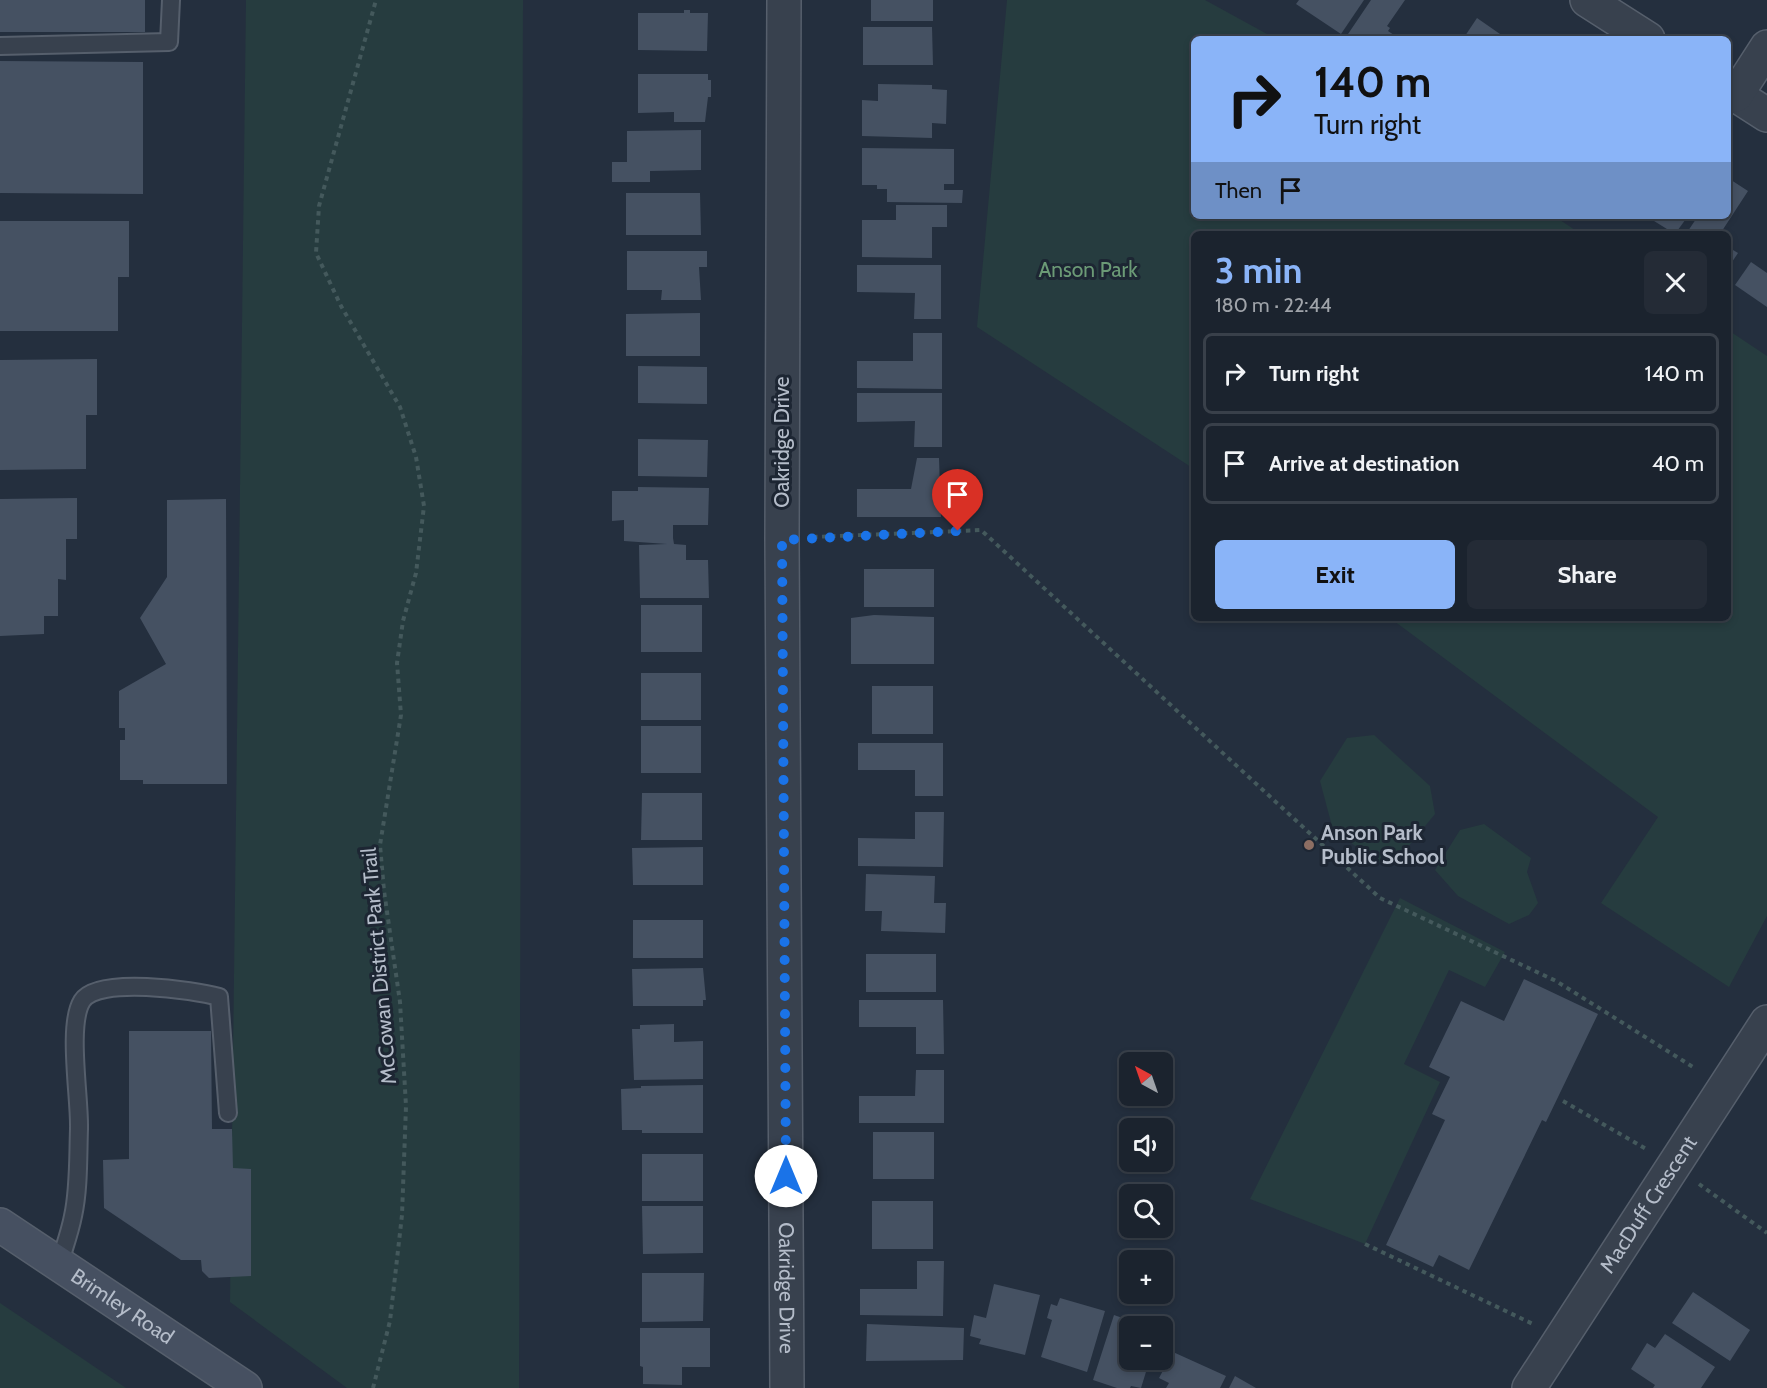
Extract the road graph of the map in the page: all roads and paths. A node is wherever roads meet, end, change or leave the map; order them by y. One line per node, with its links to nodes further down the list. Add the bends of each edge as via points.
1 (171, 0): 6 (lane, via 169,42)
2 (376, 0): 23 (path, McCowan District Park Trail, via 320,206 316,253 336,297 400,407 416,457 424,506 417,573 397,663 401,715 380,845 400,1002 406,1106 402,1215 391,1309)
3 (784, 0): 10 (street, Oakridge Drive)
4 (1587, 0): 5 (street)
5 (1643, 36)
6 (0, 46)
7 (1767, 47): 8 (street)
8 (1732, 92): 9 (street)
9 (1767, 115)
10 (782, 540): 12 (path, via 981,530 1380,898 1556,981); 24 (street, Oakridge Drive)
11 (1767, 1022): 21 (street, MacDuff Crescent)
12 (1693, 1067)
13 (1563, 1101): 15 (path)
14 (228, 1113): 20 (lane, via 219,997 201,992 112,986 90,993 82,1001 75,1025 79,1127 74,1214)
15 (1658, 1156)
16 (1696, 1182): 18 (path)
17 (0, 1225): 20 (main road, Brimley Road)
18 (1767, 1233)
19 (1365, 1244): 21 (path)
20 (60, 1264): 22 (main road, Brimley Road)
21 (1563, 1337): 25 (street, MacDuff Crescent)
22 (245, 1388)
23 (373, 1388)
24 (787, 1388)
25 (1529, 1388)

